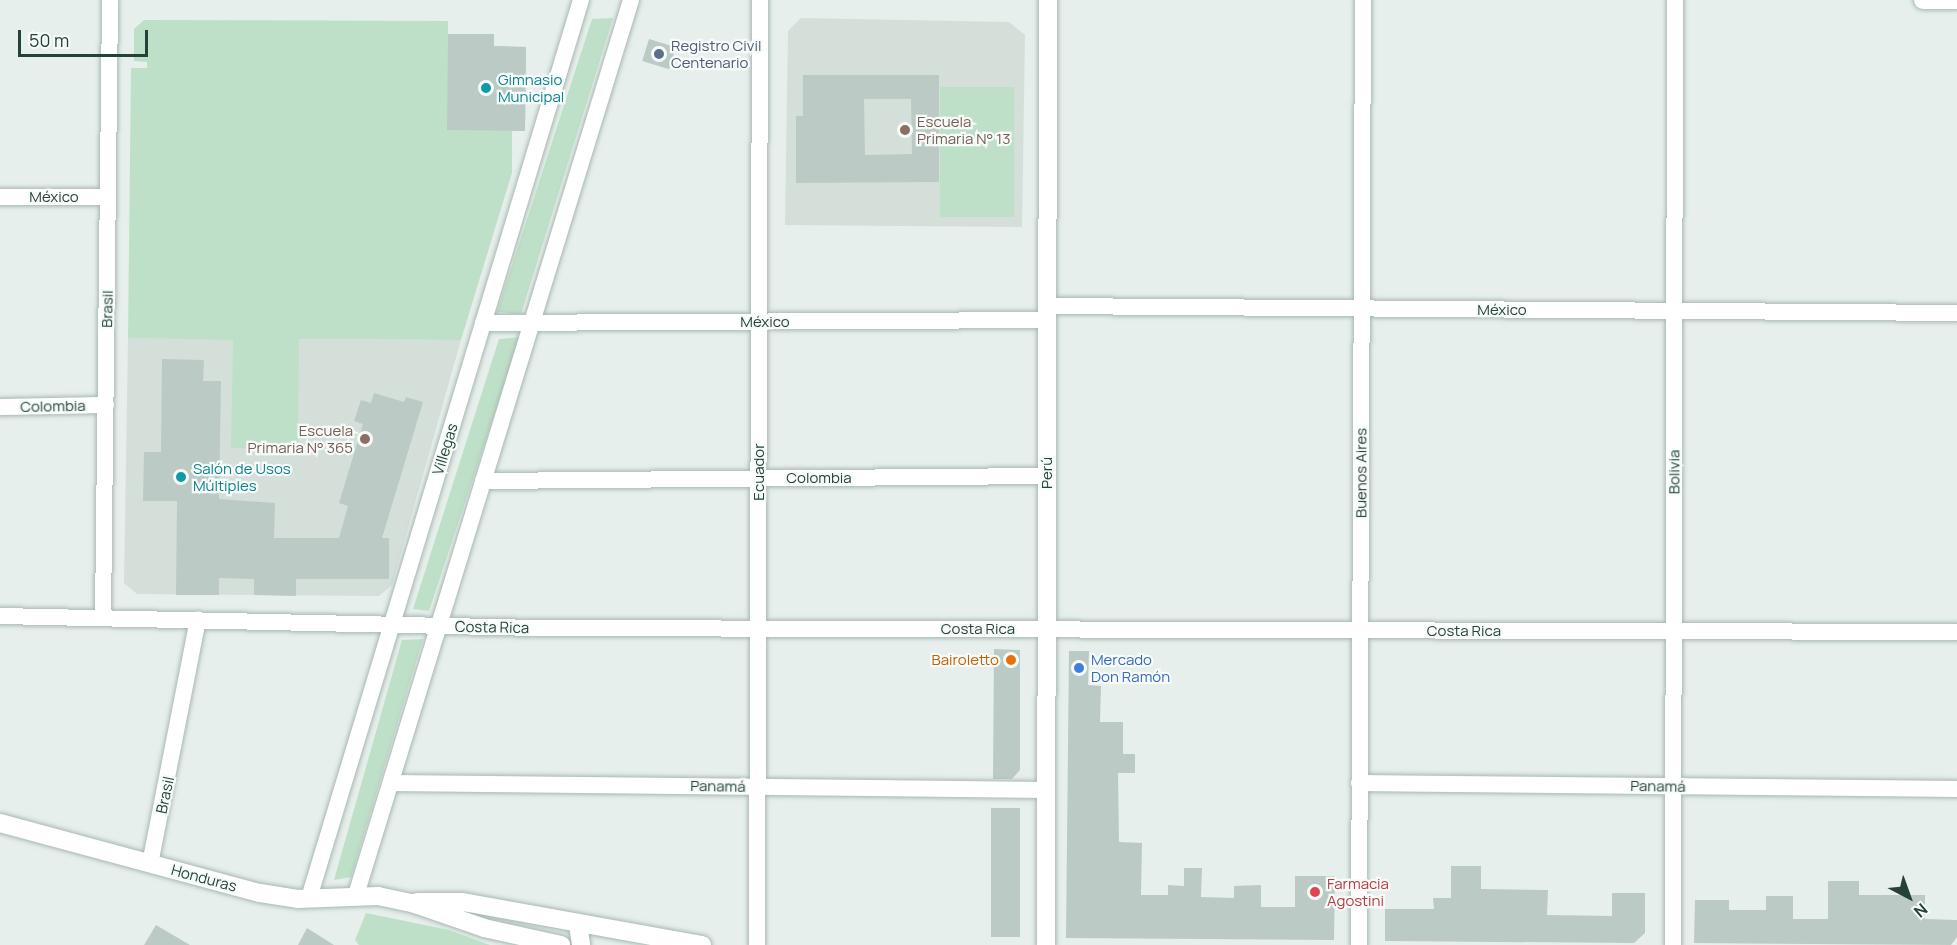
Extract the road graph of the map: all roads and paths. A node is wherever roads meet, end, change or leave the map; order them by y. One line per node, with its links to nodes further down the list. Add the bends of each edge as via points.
1 (110, 0): 11 (street, Brasil)
2 (581, 0): 17 (street, Villegas)
3 (631, 0): 18 (street)
4 (760, 0): 16 (street, Ecuador)
5 (1048, 0): 14 (main road, Perú)
6 (1363, 0): 12 (street, Buenos Aires)
7 (1675, 0): 13 (street, Bolivia)
8 (1923, 0): 9 (main road)
9 (1957, 0)
10 (0, 197): 11 (street, México)
11 (108, 197): 19 (street, Brasil)
12 (1362, 309): 13 (street, México); 14 (street, México); 31 (street, Buenos Aires)
13 (1674, 311): 15 (street, México); 32 (street, Bolivia)
14 (1048, 313): 16 (street, México); 21 (main road, Perú)
15 (1957, 313)
16 (759, 322): 18 (street, México); 22 (street, Ecuador)
17 (483, 323): 18 (street, México); 27 (street, Villegas)
18 (531, 323): 23 (street)
19 (106, 405): 20 (street, Colombia); 25 (street, Brasil)
20 (0, 407)
21 (1047, 476): 22 (street, Colombia); 30 (main road, Perú)
22 (759, 478): 23 (street, Colombia); 29 (street, Ecuador)
23 (483, 481): 28 (street)
24 (0, 616): 25 (street, Costa Rica)
25 (104, 618): 26 (street, Costa Rica)
26 (198, 620): 27 (street, Costa Rica); 41 (street, Brasil)
27 (392, 624): 28 (street, Costa Rica); 43 (street, Villegas)
28 (438, 626): 29 (street, Costa Rica); 34 (street)
29 (758, 629): 30 (street, Costa Rica); 36 (street, Ecuador)
30 (1047, 630): 31 (street, Costa Rica); 39 (main road, Perú)
31 (1360, 630): 32 (street, Costa Rica); 35 (street, Buenos Aires)
32 (1674, 631): 33 (street, Costa Rica); 37 (street, Bolivia)
33 (1957, 632)
34 (391, 783): 36 (street, Panamá); 42 (street)
35 (1359, 783): 37 (street, Panamá); 54 (street, Buenos Aires)
36 (758, 786): 39 (street, Panamá); 52 (street, Ecuador)
37 (1673, 786): 38 (street, Panamá); 55 (street, Bolivia)
38 (1957, 789)
39 (1046, 790): 53 (main road, Perú)
40 (0, 823): 41 (main road, Honduras)
41 (150, 864): 43 (main road, Honduras, via 260,893)
42 (356, 895): 43 (main road, Honduras); 44 (main road, Honduras)
43 (309, 898)
44 (412, 903): 45 (main road, Honduras, via 463,902); 46 (main road, Honduras)
45 (578, 925): 49 (main road); 50 (main road); 51 (main road, Honduras)
46 (484, 928): 47 (main road); 48 (main road, Honduras)
47 (515, 945)
48 (561, 945)
49 (567, 945)
50 (581, 945)
51 (702, 945)
52 (757, 945)
53 (1046, 945)
54 (1359, 945)
55 (1673, 945)

